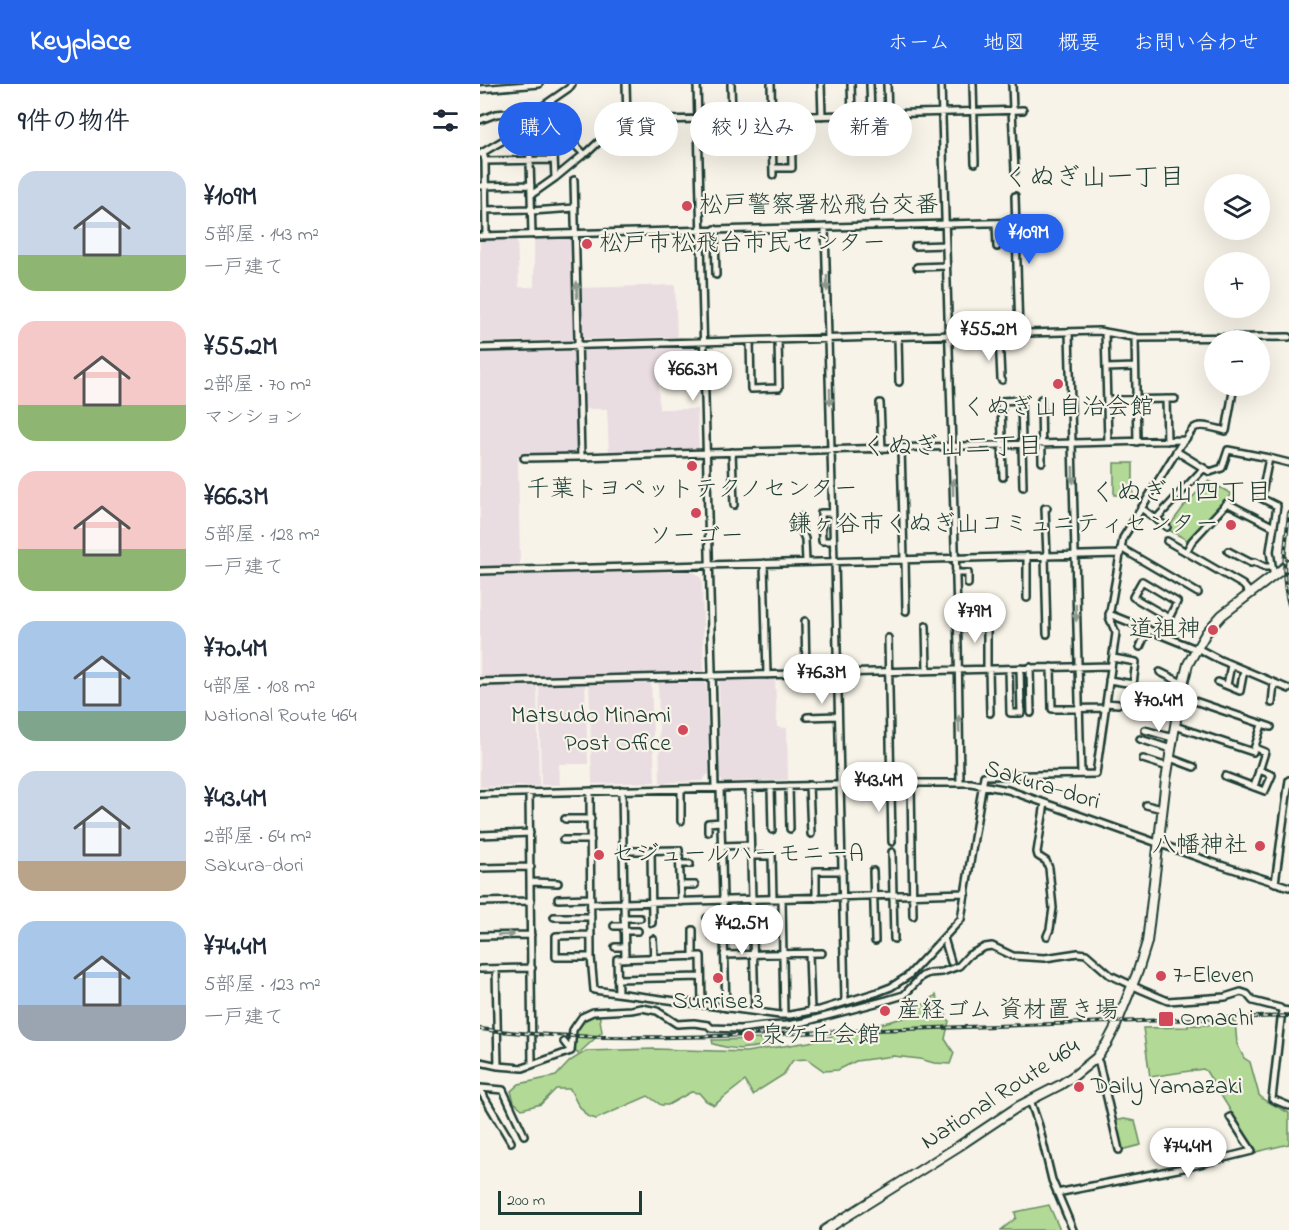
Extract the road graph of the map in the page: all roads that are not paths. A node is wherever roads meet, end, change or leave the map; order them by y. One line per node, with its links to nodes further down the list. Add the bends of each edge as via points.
1 (539, 84): 14 (street)
2 (572, 84): 30 (street, via 537,110 496,114)
3 (626, 84): 15 (street)
4 (697, 84): 16 (street)
5 (731, 84): 17 (street)
6 (771, 84): 18 (street)
7 (821, 84): 28 (street)
8 (851, 84): 19 (street)
9 (870, 84): 20 (street)
10 (887, 84): 21 (street)
11 (941, 84): 25 (street)
12 (973, 84): 24 (street)
13 (1012, 84): 22 (street)
14 (480, 89)
15 (627, 102)
16 (698, 102)
17 (732, 102)
18 (771, 102)
19 (852, 102)
20 (871, 102)
21 (888, 102)
22 (1013, 110): 23 (street); 24 (street); 44 (street)
23 (1023, 110)
24 (974, 111): 25 (street); 43 (street)
25 (943, 112): 26 (street); 57 (street)
26 (912, 113)
27 (816, 116): 28 (street)
28 (822, 116): 29 (street)
29 (828, 116)
30 (480, 120)
31 (498, 143): 33 (street)
32 (594, 146): 34 (street)
33 (482, 153): 41 (street)
34 (584, 154): 45 (street)
35 (530, 156): 42 (street)
36 (554, 156): 40 (street)
37 (699, 156): 60 (street)
38 (772, 156): 39 (street, via 773,172 792,168)
39 (792, 156)
40 (554, 160): 42 (street); 45 (street)
41 (485, 161): 42 (street); 48 (street)
42 (530, 161): 47 (street)
43 (975, 163)
44 (1015, 171)
45 (555, 178): 49 (street)
46 (574, 180): 51 (street)
47 (531, 185): 48 (street); 49 (street)
48 (483, 186): 52 (street)
49 (531, 195): 53 (street)
50 (1015, 196): 54 (street)
51 (575, 208): 53 (street); 62 (street)
52 (486, 210): 53 (street); 63 (street)
53 (532, 210): 61 (street)
54 (1016, 222): 55 (street); 56 (street); 73 (street)
55 (1025, 222)
56 (996, 223): 57 (street); 66 (street)
57 (946, 224): 58 (street); 64 (street)
58 (825, 227): 59 (street); 83 (street, one-way to 83)
59 (715, 229): 60 (street); 68 (street)
60 (700, 230): 62 (street); 67 (street)
61 (532, 234): 62 (street); 63 (street)
62 (576, 234): 88 (street, one-way to 62)
63 (483, 236)
64 (946, 245): 65 (street); 69 (street)
65 (915, 246)
66 (997, 247)
67 (701, 263): 68 (street); 87 (street)
68 (716, 263): 71 (street)
69 (947, 266): 70 (street); 78 (street)
70 (917, 267)
71 (716, 275)
72 (1009, 280): 73 (street)
73 (1017, 280): 76 (street)
74 (1069, 332): 75 (street); 76 (street); 105 (street)
75 (1105, 332): 81 (street); 91 (street)
76 (1019, 333): 77 (street)
77 (999, 334): 78 (street); 92 (street)
78 (949, 335): 79 (street); 109 (street)
79 (898, 336): 83 (street); 93 (street)
80 (1289, 337): 82 (street)
81 (1135, 338): 84 (street); 90 (street)
82 (1270, 338)
83 (828, 339): 85 (street); 112 (street, one-way to 112)
84 (1204, 339)
85 (778, 340): 86 (street); 86 (street, via 779,388 751,389)
86 (750, 341): 87 (street)
87 (703, 342): 88 (street); 115 (street)
88 (579, 345): 89 (street); 116 (street)
89 (480, 348)
90 (1136, 367): 91 (street); 99 (street)
91 (1106, 368): 98 (street)
92 (1002, 380)
93 (900, 382)
94 (1232, 396): 101 (street, via 1226,431 1197,425)
95 (1041, 399): 107 (street)
96 (1166, 399): 97 (street); 99 (street); 102 (street)
97 (1175, 399)
98 (1107, 400): 99 (street); 103 (street)
99 (1136, 400): 104 (street)
100 (880, 403): 111 (street)
101 (1186, 440): 102 (street); 113 (street)
102 (1167, 441): 104 (street)
103 (1108, 442): 104 (street); 105 (street)
104 (1137, 442)
105 (1072, 443): 107 (street); 137 (street, one-way to 137)
106 (1022, 444): 107 (street); 108 (street); 108 (street, via 1021,400 1001,401); 123 (street)
107 (1042, 444): 119 (street)
108 (1002, 445): 109 (street); 122 (street)
109 (952, 446): 110 (street); 140 (street, one-way to 109)
110 (901, 448): 111 (street); 141 (street)
111 (882, 449): 112 (street)
112 (831, 450): 114 (street); 127 (street)
113 (1176, 451): 121 (street); 126 (street)
114 (732, 452): 115 (street); 124 (street)
115 (707, 453): 116 (street); 146 (street)
116 (582, 457): 117 (street)
117 (524, 458)
118 (1269, 458): 120 (street); 121 (street, via 1228,450 1222,468 1210,472); 131 (street, via 1261,498 1277,506)
119 (1042, 462)
120 (1289, 463)
121 (1204, 468): 129 (street)
122 (1003, 477)
123 (1023, 487)
124 (734, 505)
125 (1047, 508): 139 (street)
126 (1141, 508): 129 (street); 134 (street, via 1123,538)
127 (832, 513): 132 (street); 132 (street, via 821,513 822,541)
128 (801, 516): 143 (street)
129 (1156, 519): 130 (street)
130 (1167, 527)
131 (1274, 527): 136 (street, via 1227,503); 148 (street, via 1270,551)
132 (833, 541): 142 (street)
133 (1167, 541): 136 (street)
134 (1120, 551): 137 (street); 151 (street); 155 (street)
135 (1228, 551): 148 (street)
136 (1186, 552): 152 (street)
137 (1076, 555): 139 (street); 168 (street, one-way to 168)
138 (1027, 556): 139 (street); 140 (street); 153 (street)
139 (1046, 556): 161 (street)
140 (955, 558): 141 (street); 149 (street)
141 (904, 559): 142 (street); 154 (street)
142 (834, 561): 143 (street); 181 (street)
143 (806, 562): 144 (street)
144 (764, 563): 146 (street); 182 (street)
145 (1289, 564): 148 (highway, National Route 464)
146 (709, 565): 147 (street); 183 (street)
147 (480, 570)
148 (1273, 571): 152 (highway, National Route 464)
149 (955, 573): 150 (street, via 968,573); 173 (street)
150 (968, 584)
151 (1198, 593)
152 (1250, 593): 165 (highway, National Route 464, via 1222,615)
153 (1028, 598)
154 (906, 611)
155 (1109, 614): 160 (street); 166 (street, via 1116,633)
156 (1169, 618): 156 (street, via 1178,602 1142,581 1133,597); 162 (street)
157 (805, 621): 180 (street)
158 (926, 626): 176 (street)
159 (987, 627): 174 (street)
160 (1148, 629): 162 (street); 164 (street)
161 (1047, 634)
162 (1161, 634): 165 (street)
163 (888, 639): 178 (street)
164 (1140, 647)
165 (1196, 649): 167 (street); 187 (highway, National Route 464)
166 (1113, 658): 169 (street); 184 (street, via 1136,662 1132,684)
167 (1231, 665): 177 (street); 189 (street)
168 (1078, 666): 169 (street); 171 (street); 196 (street)
169 (1111, 666): 184 (street)
170 (1030, 667): 171 (street); 172 (street); 198 (street)
171 (1051, 667): 196 (street, via 1052,709)
172 (1020, 668): 175 (street); 175 (street, via 1021,712 1010,713)
173 (958, 669): 174 (street); 176 (street); 216 (street, one-way to 173)
174 (988, 669): 175 (street); 197 (street)
175 (1009, 669)
176 (927, 670): 178 (street)
177 (1244, 670): 188 (street); 189 (street, via 1240,691)
178 (889, 671): 181 (street); 217 (street)
179 (1160, 672): 187 (street)
180 (806, 673): 181 (street); 182 (street)
181 (837, 673): 199 (street)
182 (767, 675): 183 (street)
183 (712, 676): 185 (street); 226 (street)
184 (1109, 680): 195 (street)
185 (480, 682)
186 (1218, 682): 189 (street)
187 (1182, 683): 192 (highway, National Route 464)
188 (1274, 683): 190 (street); 193 (street)
189 (1227, 685)
190 (1289, 689)
191 (1155, 690): 192 (street)
192 (1180, 697): 201 (street); 202 (highway, National Route 464)
193 (1271, 699)
194 (1118, 704): 195 (street)
195 (1105, 705): 196 (street); 213 (street, via 1096,774)
196 (1080, 708): 213 (street)
197 (990, 713)
198 (1031, 713)
199 (838, 716): 200 (street); 219 (street)
200 (807, 717)
201 (1262, 725): 203 (street); 207 (street)
202 (1175, 726): 205 (highway, National Route 464); 207 (street, via 1253,752)
203 (1271, 727)
204 (1144, 730): 205 (street)
205 (1173, 738): 208 (highway, National Route 464)
206 (1140, 739): 208 (street)
207 (1255, 748): 212 (street, via 1265,752)
208 (1171, 749): 210 (highway, National Route 464)
209 (1145, 761): 210 (street)
210 (1169, 763): 211 (street); 234 (highway, National Route 464)
211 (1194, 767)
212 (1259, 770): 225 (street); 225 (street, via 1272,775 1265,791)
213 (1081, 774): 221 (street, via 984,776)
214 (1225, 776): 225 (street)
215 (1289, 780): 263 (street)
216 (960, 782): 218 (street, Sakura-dori); 221 (street, Sakura-dori)
217 (890, 783): 218 (street, Sakura-dori); 219 (street, Sakura-dori); 247 (street)
218 (911, 783): 269 (street)
219 (840, 784): 220 (street, Sakura-dori); 259 (street)
220 (809, 785): 222 (street, Sakura-dori); 243 (street)
221 (983, 785): 232 (street, Sakura-dori); 267 (street)
222 (789, 786): 224 (street, Sakura-dori); 239 (street)
223 (749, 787): 224 (street, Sakura-dori); 226 (street, Sakura-dori); 249 (street)
224 (771, 787): 240 (street)
225 (1254, 787)
226 (717, 788): 227 (street, Sakura-dori); 238 (street)
227 (681, 789): 228 (street, Sakura-dori); 237 (street)
228 (622, 790): 229 (street, Sakura-dori); 252 (street)
229 (591, 791): 230 (street, Sakura-dori); 236 (street)
230 (529, 792): 231 (street, Sakura-dori); 242 (street)
231 (480, 794)
232 (1045, 803): 248 (street, Sakura-dori); 299 (street, via 1037,852 1049,868 1053,908)
233 (1146, 805): 234 (street)
234 (1162, 809): 248 (highway, National Route 464)
235 (565, 819): 236 (street)
236 (591, 819): 246 (street)
237 (681, 820)
238 (721, 822): 241 (street, via 708,823); 250 (street)
239 (790, 829)
240 (772, 830)
241 (708, 832)
242 (530, 833): 244 (street); 257 (street)
243 (811, 834)
244 (480, 835)
245 (563, 840): 246 (street)
246 (591, 840): 278 (street)
247 (892, 842)
248 (1158, 843): 263 (street, Sakura-dori); 326 (highway, National Route 464, via 1148,934)
249 (750, 844): 250 (street); 254 (street)
250 (721, 846): 279 (street)
251 (651, 850): 252 (street); 255 (street, via 679,850); 281 (street)
252 (623, 851): 283 (street)
253 (892, 852): 268 (street)
254 (750, 856): 274 (street, via 772,856); 276 (street)
255 (680, 864): 256 (street); 264 (street)
256 (690, 864)
257 (531, 867): 258 (street); 261 (street)
258 (480, 868)
259 (843, 871): 271 (street); 272 (street, via 816,872)
260 (873, 871): 270 (street)
261 (531, 882): 262 (street); 277 (street)
262 (558, 882)
263 (1275, 883): 266 (street, Sakura-dori)
264 (680, 885): 265 (street); 282 (street)
265 (695, 885)
266 (1289, 887)
267 (966, 893): 269 (street); 302 (street, via 961,919)
268 (893, 895): 269 (street); 270 (street); 304 (street)
269 (913, 895): 284 (street)
270 (874, 896): 271 (street); 305 (street)
271 (843, 897): 272 (street); 328 (street)
272 (816, 898): 275 (street)
273 (558, 899): 278 (street)
274 (773, 899): 275 (street); 276 (street)
275 (782, 899): 311 (street)
276 (752, 900): 279 (street); 313 (street)
277 (531, 901): 280 (street); 296 (street)
278 (591, 901): 283 (street); 286 (street)
279 (723, 901): 282 (street); 290 (street)
280 (480, 902)
281 (652, 902): 282 (street); 283 (street); 291 (street)
282 (681, 902)
283 (624, 903): 287 (street)
284 (914, 916)
285 (554, 917): 286 (street)
286 (591, 917): 297 (street)
287 (624, 918): 288 (street); 293 (street)
288 (640, 918)
289 (707, 918): 290 (street)
290 (723, 918): 301 (street)
291 (652, 923)
292 (614, 926): 293 (street)
293 (624, 929): 295 (street); 307 (street)
294 (693, 930): 315 (street)
295 (638, 931)
296 (531, 934): 298 (street, one-way to 296); 320 (street)
297 (591, 935): 314 (street); 314 (street, via 556,936 556,957)
298 (480, 936)
299 (1047, 936)
300 (713, 937): 301 (street)
301 (724, 937): 310 (street)
302 (944, 938): 318 (street); 319 (street)
303 (653, 939): 316 (street)
304 (894, 939)
305 (875, 941)
306 (615, 947): 307 (street)
307 (625, 947): 317 (street)
308 (715, 952): 310 (street)
309 (822, 953): 312 (street)
310 (724, 954): 313 (street); 330 (street)
311 (783, 954): 312 (street); 313 (street); 335 (street)
312 (809, 954): 332 (street)
313 (754, 955): 331 (street)
314 (591, 957): 327 (street, via 594,990)
315 (693, 957): 316 (street); 324 (street, via 700,956)
316 (654, 958): 317 (street)
317 (625, 959): 325 (street, via 617,959)
318 (922, 962): 323 (street); 328 (street, via 891,987)
319 (951, 962)
320 (532, 968): 322 (street); 340 (street)
321 (480, 969): 322 (street)
322 (496, 969): 341 (street)
323 (929, 973): 326 (street, via 959,966 969,955 992,946 1013,956 1086,954 1110,975); 337 (street, via 904,995 787,1025 711,1028 677,1024 657,1011 642,1008 593,1012 582,1017 573,1030)
324 (701, 977): 325 (street); 329 (street)
325 (617, 979): 327 (street)
326 (1132, 985): 333 (street, via 1168,1001 1241,992 1253,1001); 338 (highway, National Route 464, via 1112,1034)
327 (618, 993): 329 (street)
328 (845, 1001): 332 (street)
329 (702, 1005): 330 (street)
330 (726, 1008): 331 (street)
331 (755, 1011): 335 (street)
332 (811, 1011): 335 (street)
333 (1282, 1011): 334 (street); 344 (street, via 1272,1100)
334 (1289, 1011)
335 (784, 1015)
336 (564, 1042): 337 (street)
337 (571, 1051): 340 (street)
338 (1096, 1058): 343 (highway, National Route 464, via 1060,1085); 348 (street)
339 (480, 1062): 341 (street)
340 (532, 1065): 341 (street)
341 (498, 1066)
342 (480, 1089): 346 (street, via 503,1090); 347 (street)
343 (1030, 1100): 349 (street); 350 (highway, National Route 464)
344 (1289, 1106)
345 (1230, 1117): 349 (street, via 1252,1151)
346 (524, 1135)
347 (511, 1142)
348 (1119, 1150)
349 (1057, 1193): 351 (street)
350 (825, 1230)
351 (1073, 1230)

